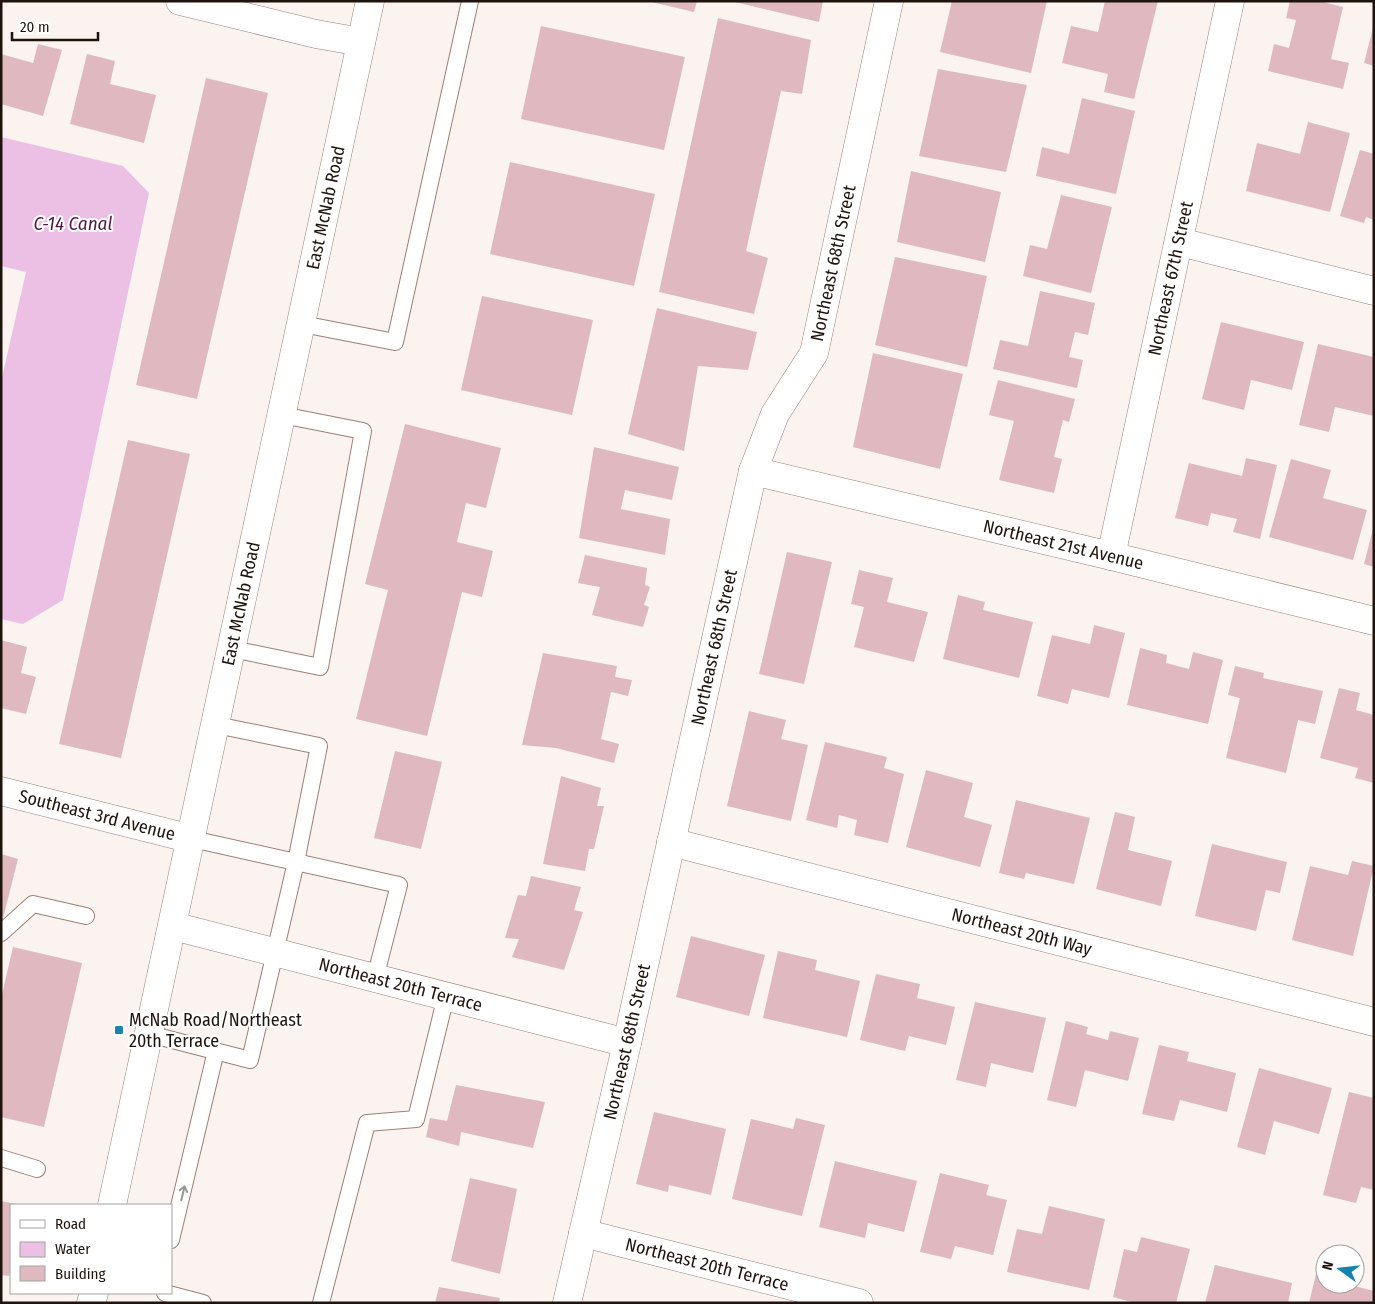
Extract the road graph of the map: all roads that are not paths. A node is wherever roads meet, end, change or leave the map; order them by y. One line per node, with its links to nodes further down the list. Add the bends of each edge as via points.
1 (180, 1): 6 (street)
2 (370, 1): 6 (street, East McNab Road)
3 (470, 1): 9 (lane, via 395,342)
4 (889, 1): 11 (street, Northeast 68th Street, via 814,353 775,414)
5 (1230, 1): 7 (street, Northeast 67th Street)
6 (361, 42): 9 (street, East McNab Road)
7 (1180, 242): 8 (street); 12 (street, Northeast 67th Street)
8 (1374, 291)
9 (302, 324): 10 (street, East McNab Road)
10 (282, 415): 14 (street, East McNab Road); 14 (lane, via 363,430 320,667)
11 (753, 471): 12 (street, Northeast 21st Avenue); 18 (street, Northeast 68th Street)
12 (1111, 556): 13 (street, Northeast 21st Avenue)
13 (1374, 621)
14 (232, 649): 15 (street, East McNab Road)
15 (216, 725): 17 (street, East McNab Road); 19 (lane, via 319,746)
16 (1, 791): 17 (street, Southeast 3rd Avenue)
17 (192, 839): 19 (lane); 21 (street, East McNab Road)
18 (671, 842): 26 (street, Northeast 20th Way); 28 (street, Northeast 68th Street)
19 (296, 862): 23 (lane); 24 (lane, via 399,885)
20 (86, 916): 22 (lane, via 33,904)
21 (173, 926): 23 (street, Northeast 20th Terrace); 27 (street, East McNab Road)
22 (1, 933)
23 (275, 952): 24 (street, Northeast 20th Terrace); 29 (lane, via 250,1060)
24 (376, 978): 25 (street, Northeast 20th Terrace)
25 (446, 996): 28 (street, Northeast 20th Terrace); 37 (lane, via 416,1119 366,1123)
26 (1374, 1022)
27 (149, 1034): 29 (lane); 32 (street, East McNab Road)
28 (627, 1043): 33 (street, Northeast 68th Street)
29 (216, 1051): 34 (lane, one-way to 29)
30 (1, 1158): 31 (lane)
31 (37, 1168)
32 (112, 1204)
33 (583, 1233): 38 (street, Northeast 68th Street); 39 (street, Northeast 20th Terrace)
34 (172, 1236)
35 (169, 1294): 36 (lane)
36 (203, 1303)
37 (321, 1303)
38 (567, 1303)
39 (859, 1303)

